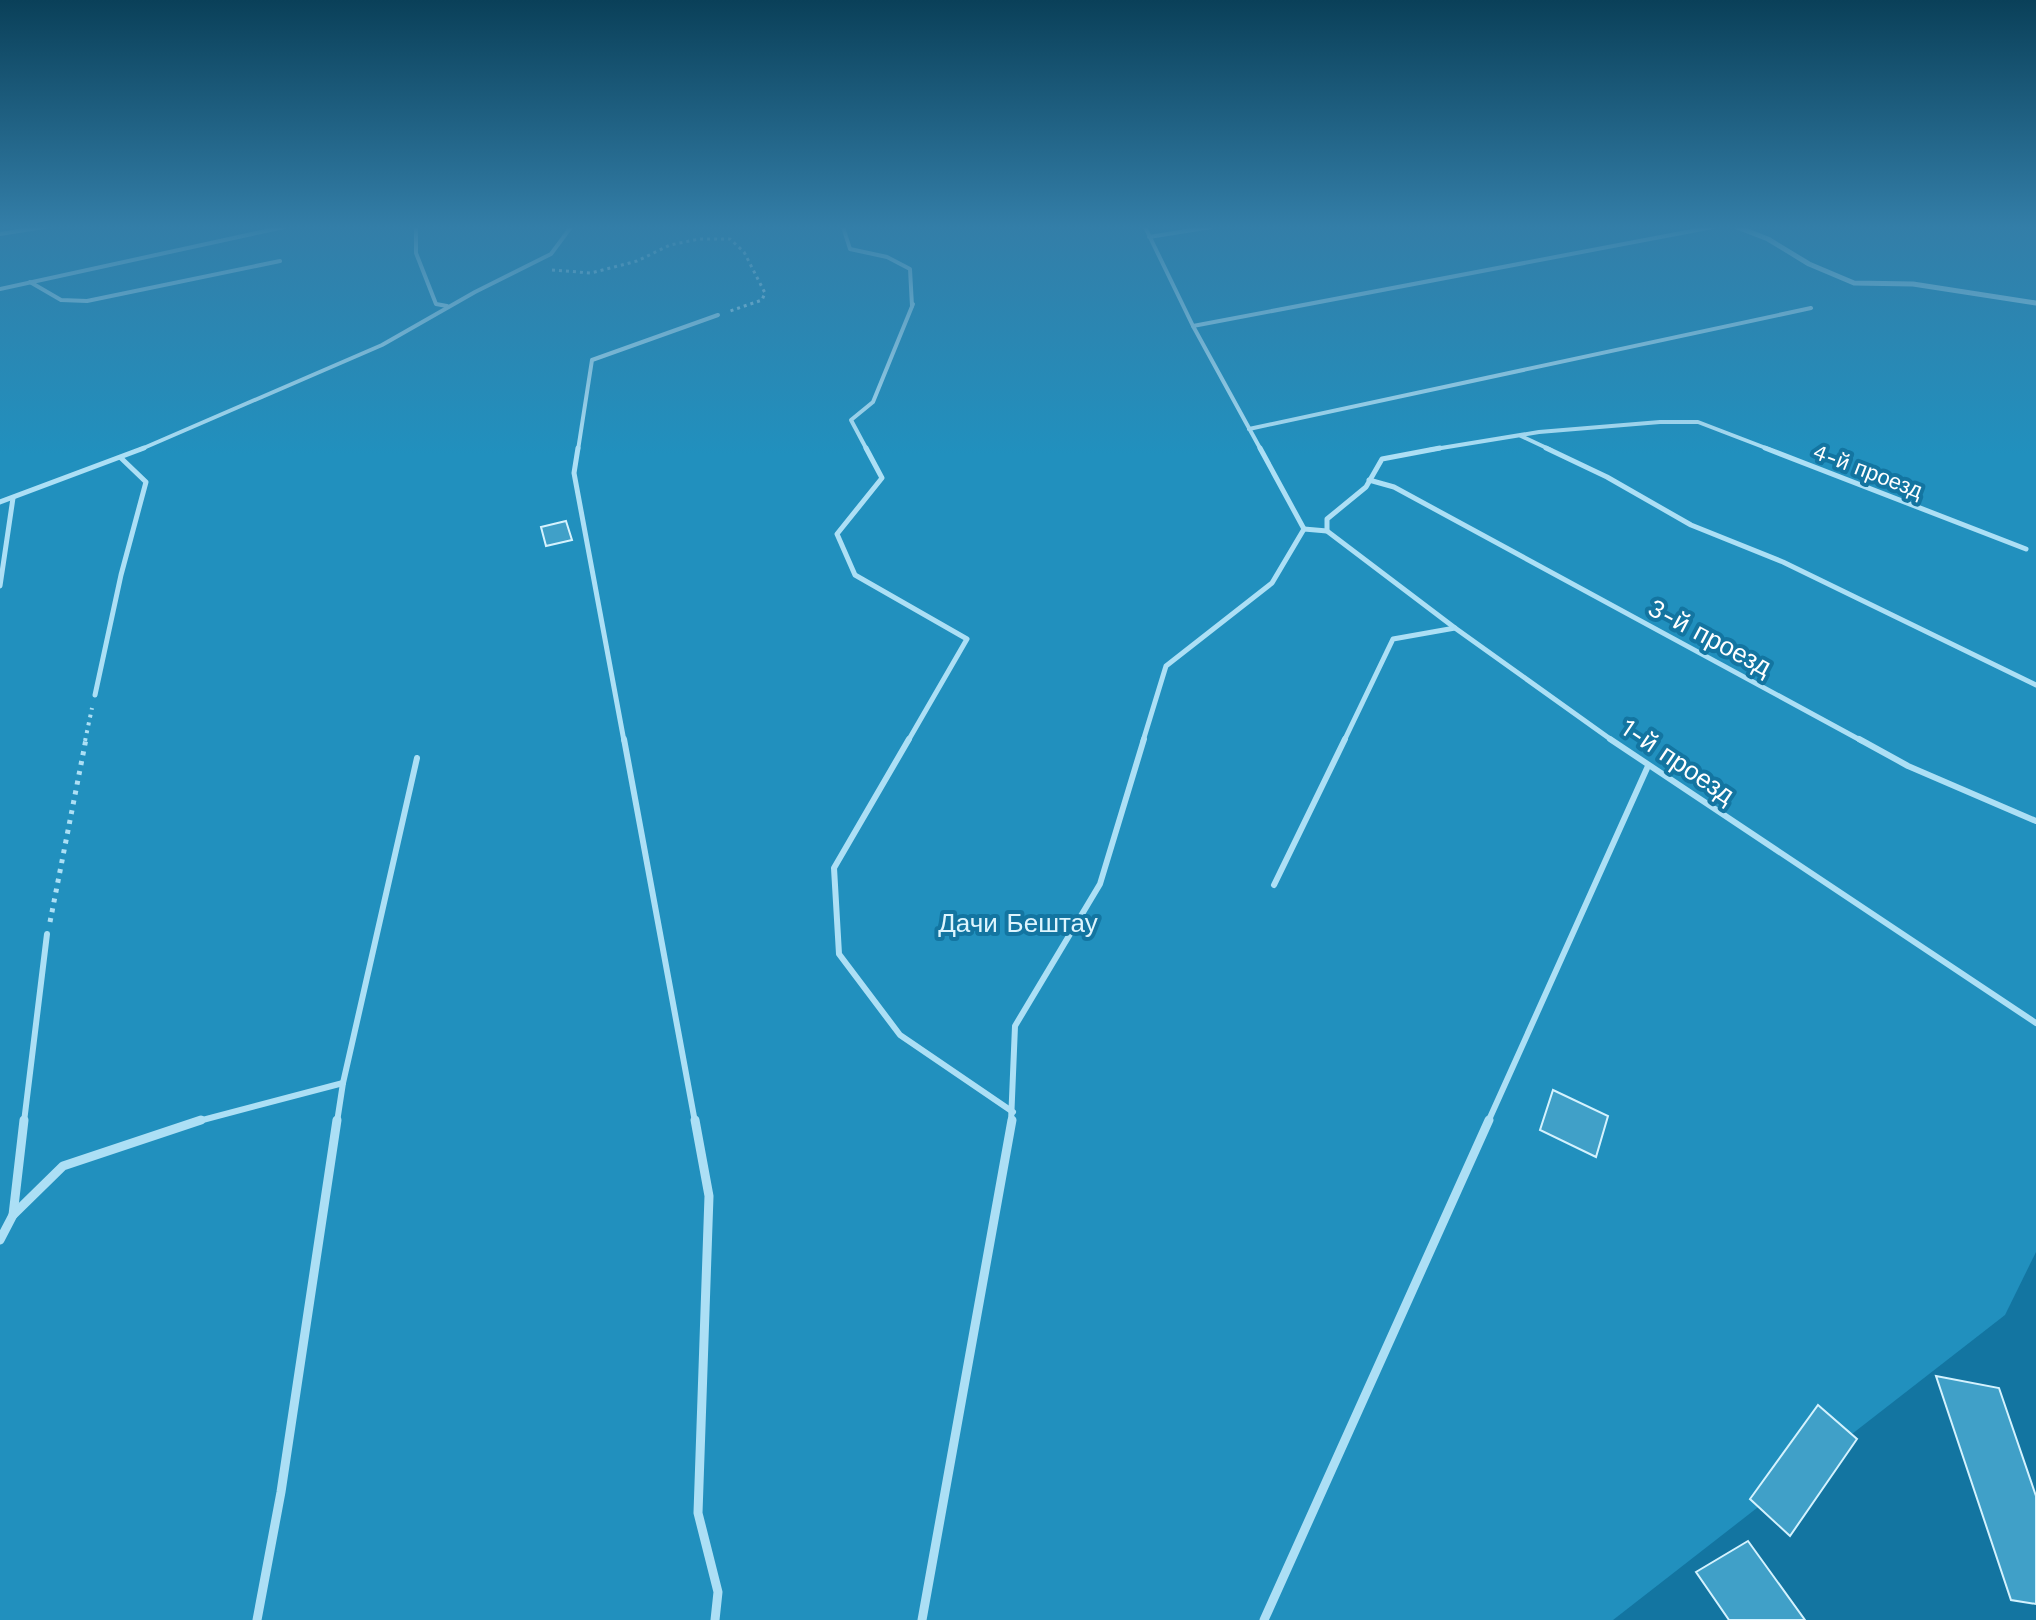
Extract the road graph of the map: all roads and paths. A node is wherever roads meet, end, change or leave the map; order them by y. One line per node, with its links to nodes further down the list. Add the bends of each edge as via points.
1 (435, 303): 7 (lane)
2 (456, 303): 7 (lane)
3 (754, 303): 9 (path)
4 (912, 303): 32 (lane, via 873,402 851,420 882,478 837,534 855,575 967,639 834,868 839,954 900,1035)
5 (1181, 303): 10 (lane)
6 (1316, 303): 10 (lane)
7 (449, 306): 13 (lane, via 308,380)
8 (1811, 308): 11 (lane)
9 (718, 315): 36 (lane, via 592,360 574,473 709,1196 698,1513 718,1592)
10 (1193, 326): 11 (lane)
11 (1249, 429): 17 (lane)
12 (1520, 436): 14 (lane, via 1382,459); 19 (lane, 4-й проезд, via 1698,422); 22 (lane, via 1691,525 1783,562)
13 (121, 458): 15 (lane); 23 (lane, via 146,482)
14 (1369, 480): 18 (lane, via 1327,519); 26 (lane, 3-й проезд, via 1394,487 1908,766)
15 (13, 498): 16 (lane); 20 (lane)
16 (0, 502)
17 (1304, 529): 18 (lane); 32 (lane, via 1272,583 1166,666 1100,884 1015,1026)
18 (1327, 531): 21 (lane, 1-й проезд)
19 (2026, 549)
20 (0, 586)
21 (1455, 628): 25 (lane, 1-й проезд); 27 (lane, via 1393,639)
22 (2036, 685)
23 (95, 695): 29 (path)
24 (417, 758): 31 (lane)
25 (1648, 766): 30 (lane, 1-й проезд); 38 (lane)
26 (2036, 821)
27 (1274, 885)
28 (47, 934): 29 (lane)
29 (45, 950): 33 (lane)
30 (2036, 1023)
31 (343, 1083): 33 (lane, via 202,1120 63,1166); 35 (lane)
32 (1013, 1112): 37 (lane)
33 (13, 1215): 34 (lane)
34 (0, 1240)
35 (257, 1620)
36 (715, 1620)
37 (922, 1620)
38 (1264, 1620)

